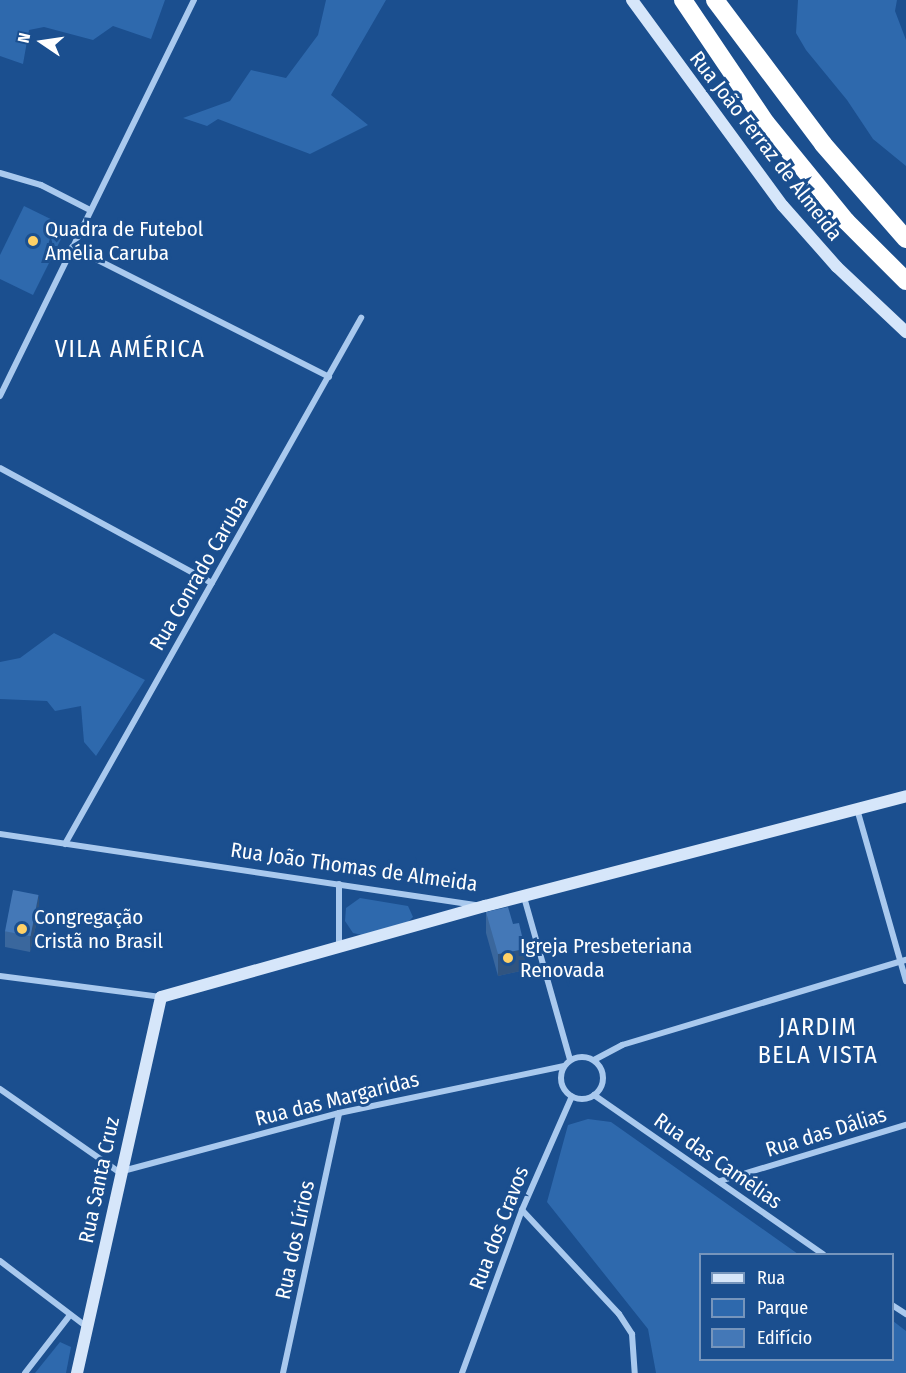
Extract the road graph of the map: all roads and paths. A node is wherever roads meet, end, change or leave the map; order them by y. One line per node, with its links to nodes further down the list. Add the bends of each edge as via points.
1 (194, 0): 6 (street)
2 (632, 0): 11 (street, Rua João Ferraz de Almeida, via 783,206 837,267)
3 (683, 0): 9 (highway, via 766,123 846,221)
4 (715, 0): 7 (highway, via 823,144)
5 (0, 173): 6 (street, via 41,185)
6 (90, 210): 8 (street)
7 (906, 239)
8 (72, 247): 12 (street); 13 (street)
9 (906, 281)
10 (361, 318): 12 (street, Rua Conrado Caruba)
11 (906, 332)
12 (329, 377): 15 (street, Rua Conrado Caruba)
13 (0, 396)
14 (0, 468): 15 (street)
15 (212, 583): 19 (street, Rua Conrado Caruba)
16 (906, 796): 17 (street, Rua João Thomas de Almeida)
17 (856, 808): 21 (street, Rua João Thomas de Almeida); 24 (street)
18 (0, 834): 19 (street, Rua João Thomas de Almeida)
19 (65, 844): 20 (street, Rua João Thomas de Almeida)
20 (339, 884): 22 (street, Rua João Thomas de Almeida); 23 (street)
21 (524, 897): 22 (street, Rua João Thomas de Almeida); 28 (street)
22 (485, 906): 23 (street)
23 (339, 948): 27 (street)
24 (903, 961): 26 (street); 29 (street, via 622,1045)
25 (0, 976): 27 (street)
26 (906, 981)
27 (161, 997): 36 (street, Rua Santa Cruz)
28 (570, 1060): 29 (street, via 582,1056); 30 (street)
29 (594, 1060): 32 (street, via 603,1077)
30 (564, 1066): 33 (street, via 562,1085); 34 (street, Rua das Margaridas)
31 (0, 1089): 36 (street)
32 (594, 1095): 33 (street, via 584,1099); 37 (street, Rua das Camélias)
33 (572, 1096): 38 (street, Rua dos Cravos)
34 (339, 1113): 36 (street, Rua das Margaridas); 45 (street, Rua dos Lírios)
35 (906, 1125): 37 (street, Rua das Dálias)
36 (119, 1172): 42 (street, Rua Santa Cruz)
37 (720, 1181): 39 (street, Rua das Camélias)
38 (522, 1210): 46 (street, Rua dos Cravos); 47 (street, via 619,1314 632,1334)
39 (822, 1253)
40 (0, 1261): 41 (street)
41 (70, 1315): 42 (street); 43 (street)
42 (87, 1327): 44 (street, Rua Santa Cruz)
43 (25, 1373)
44 (77, 1373)
45 (283, 1373)
46 (462, 1373)
47 (635, 1373)

